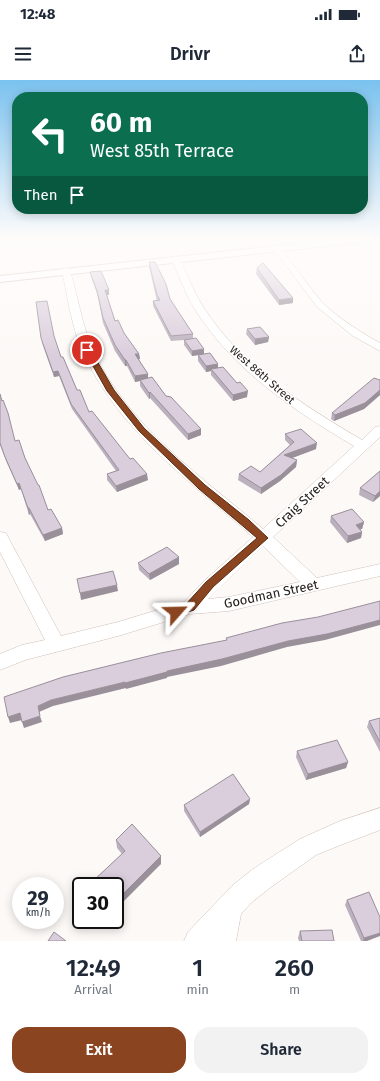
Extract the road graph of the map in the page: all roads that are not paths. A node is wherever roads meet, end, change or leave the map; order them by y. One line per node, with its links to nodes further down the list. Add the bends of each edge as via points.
1 (68, 278): 8 (street, via 83,340 110,391 141,430 202,487)
2 (184, 278): 6 (street, West 86th Street, via 199,308 216,332 245,363 317,419)
3 (299, 278): 4 (street, via 320,304 345,326)
4 (380, 348)
5 (380, 430): 6 (street, Craig Street)
6 (363, 446): 8 (street, Craig Street)
7 (0, 536): 12 (street)
8 (263, 538): 10 (street); 11 (street, Craig Street, via 210,585)
9 (380, 570): 10 (street, Goodman Street)
10 (314, 585): 11 (street, Goodman Street, via 230,604)
11 (190, 607): 12 (street, Goodman Street, via 118,629)
12 (56, 644): 13 (street, Goodman Street)
13 (0, 662)
14 (380, 819): 15 (street, via 340,832 308,847 262,878)
15 (229, 908): 16 (street); 17 (street)
16 (197, 941)
17 (223, 941)

